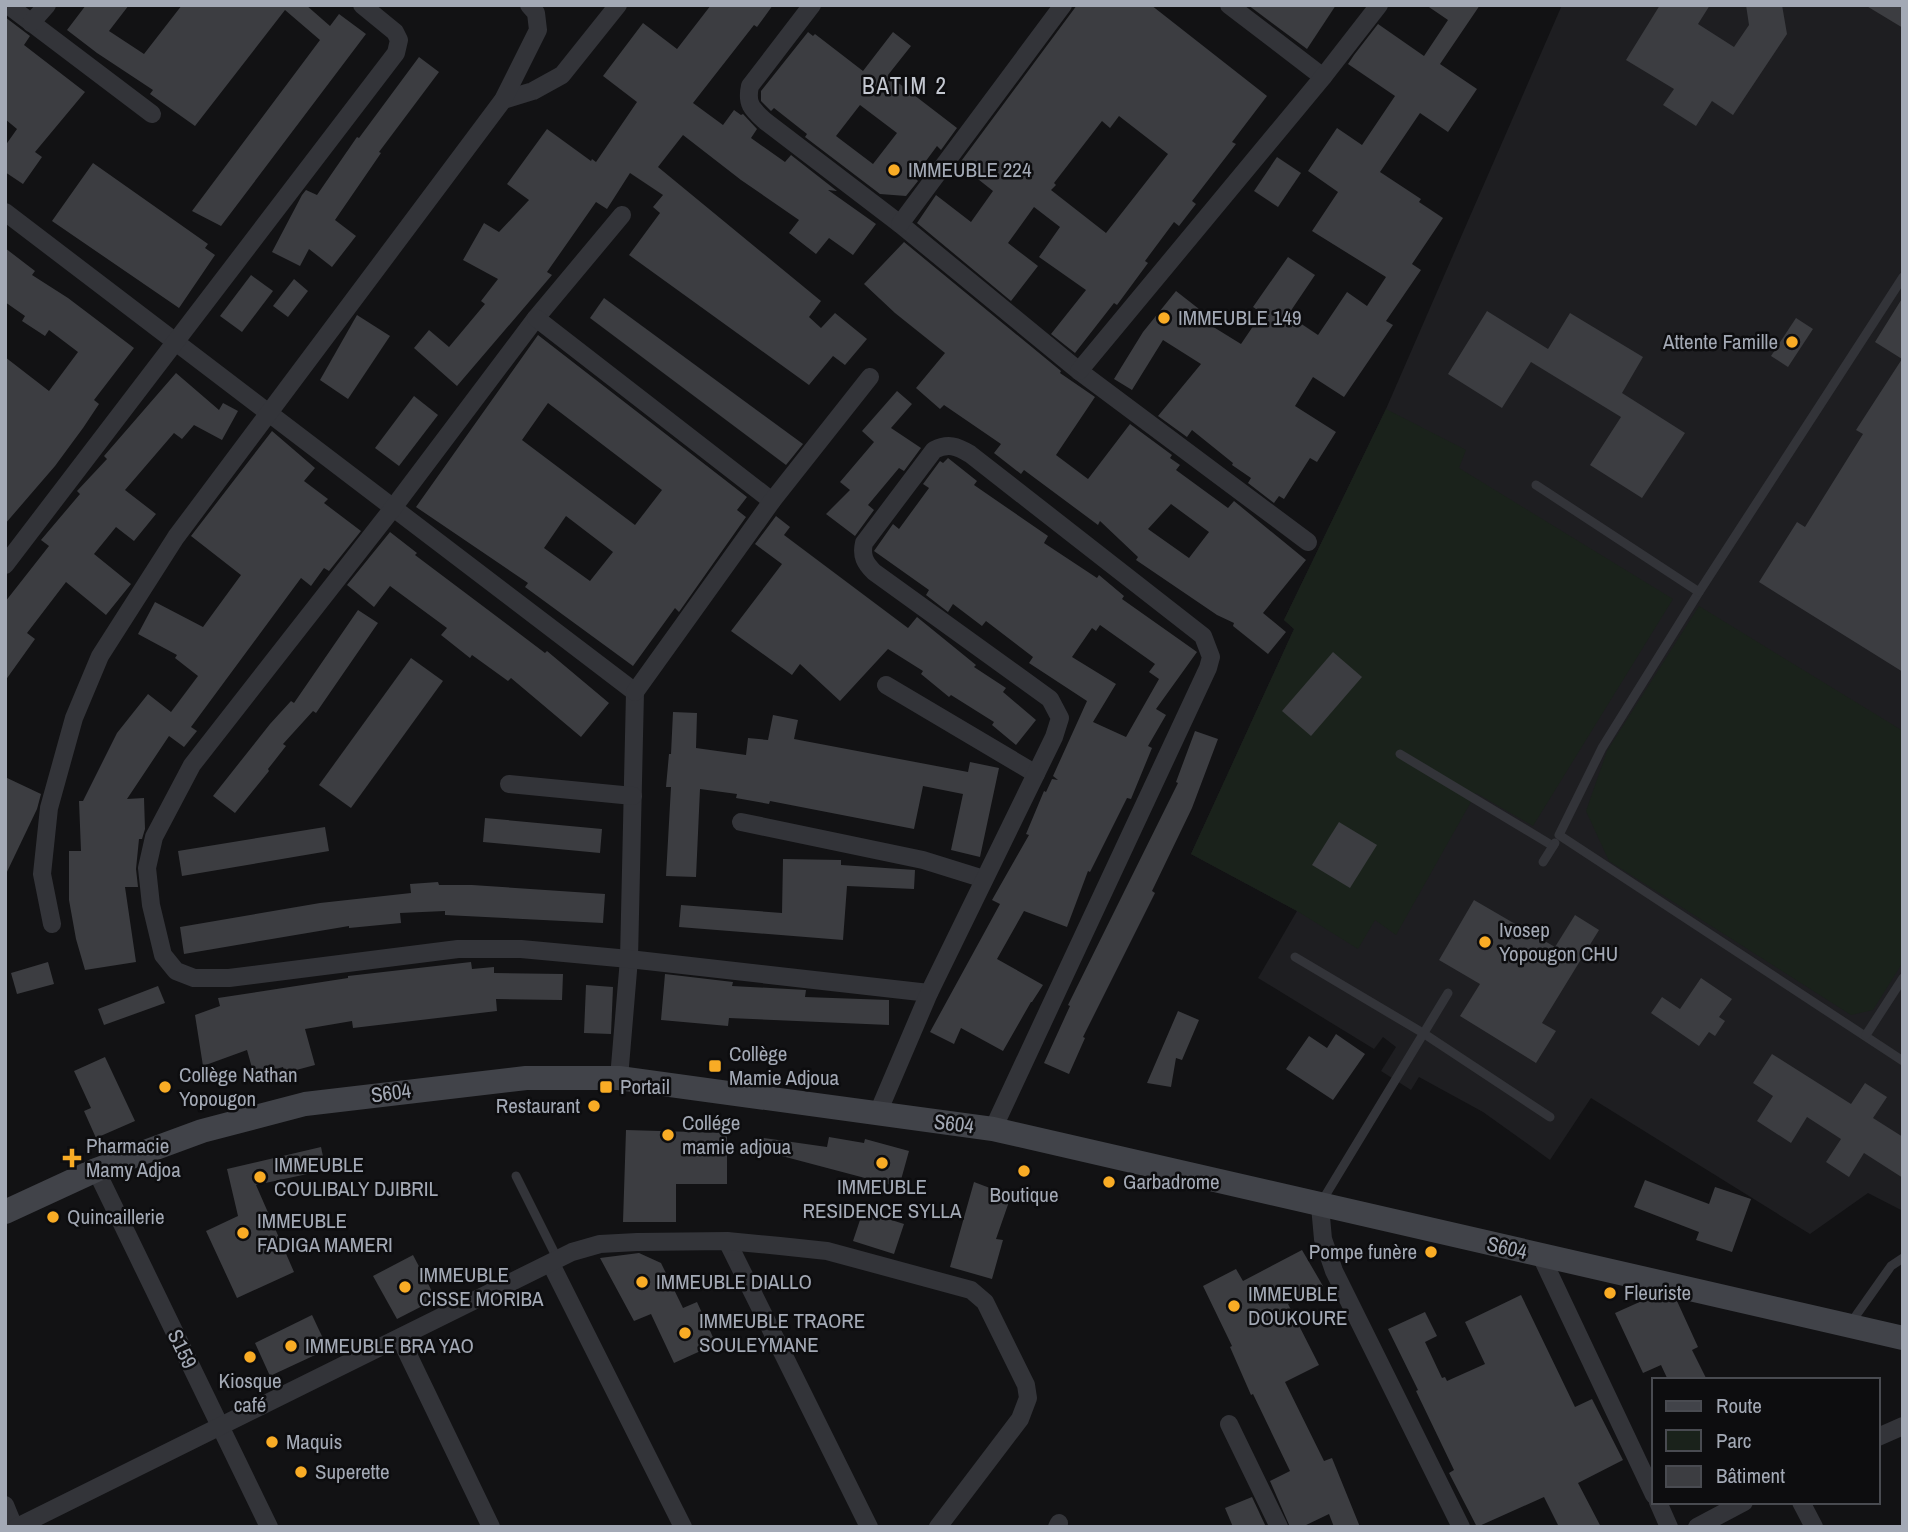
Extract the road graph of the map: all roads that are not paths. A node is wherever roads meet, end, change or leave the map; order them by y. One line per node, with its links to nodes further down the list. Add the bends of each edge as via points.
1 (8, 5): 10 (street)
2 (47, 5): 10 (street)
3 (362, 5): 19 (street, via 395,32 399,40 396,53)
4 (529, 5): 12 (street, via 536,13 538,30)
5 (618, 5): 12 (street, via 562,75 533,92)
6 (812, 5): 16 (street, via 750,86 748,102 765,121)
7 (1063, 5): 16 (street)
8 (1229, 5): 11 (street)
9 (1379, 5): 11 (street)
10 (31, 23): 13 (street)
11 (1323, 77): 20 (street)
12 (503, 100): 22 (street)
13 (152, 114)
14 (5, 212): 19 (street)
15 (622, 215): 18 (street)
16 (900, 224): 20 (street)
17 (1903, 278): 28 (lane)
18 (536, 318): 24 (street); 25 (street)
19 (176, 342): 22 (street); 27 (street)
20 (1079, 371): 26 (street)
21 (870, 377): 24 (street)
22 (268, 413): 25 (street); 40 (street, via 176,537 100,656 74,718 49,808 42,874)
23 (1536, 485): 28 (lane)
24 (772, 501): 30 (street)
25 (393, 508): 30 (street); 42 (street, via 192,765 153,837 147,868 163,955 176,971 194,978 229,978 458,949 522,949)
26 (1308, 542)
27 (5, 565)
28 (1699, 592): 36 (lane, via 1602,748)
29 (886, 685): 32 (street)
30 (635, 692): 34 (street)
31 (1400, 754): 37 (lane)
32 (1036, 774): 39 (street); 52 (street, via 1059,724 1050,699 874,572 862,553 864,543 934,450 944,446 970,454 1203,636 1211,657)
33 (509, 784): 34 (street)
34 (633, 796): 42 (street)
35 (741, 822): 39 (street, via 923,860)
36 (1559, 835): 37 (lane); 47 (lane)
37 (1553, 846): 38 (lane)
38 (1543, 862)
39 (984, 879): 44 (street)
40 (52, 924)
41 (1295, 957): 46 (lane)
42 (629, 959): 44 (street); 49 (street)
43 (1903, 978): 47 (lane)
44 (929, 993): 50 (street)
45 (1448, 993): 46 (lane)
46 (1423, 1033): 51 (lane); 55 (lane)
47 (1866, 1035): 48 (lane)
48 (1903, 1061)
49 (619, 1079): 50 (street, S604); 53 (street, S604, via 526,1079 305,1104 202,1131)
50 (877, 1115): 52 (street, S604)
51 (1550, 1117)
52 (993, 1129): 55 (street, S604)
53 (96, 1170): 56 (street, S604); 66 (street, S159)
54 (516, 1176): 60 (lane)
55 (1320, 1206): 58 (street, S604); 80 (street, via 1323,1239 1334,1271)
56 (5, 1212)
57 (727, 1241): 60 (street, via 600,1244); 77 (street); 78 (street, via 827,1251 971,1290 985,1302 1028,1398 1020,1419)
58 (1541, 1256): 61 (street, S604); 68 (street)
59 (1903, 1258): 61 (lane, via 1891,1266)
60 (554, 1262): 62 (street); 76 (street)
61 (1849, 1325): 63 (street, S604)
62 (400, 1338): 66 (street); 75 (street)
63 (1903, 1338)
64 (1230, 1424): 79 (street)
65 (1903, 1426): 67 (street)
66 (220, 1427): 73 (street); 74 (street, S159)
67 (1880, 1436)
68 (1652, 1491)
69 (1659, 1504): 81 (street)
70 (1740, 1504): 82 (street)
71 (1802, 1504): 83 (street)
72 (5, 1505): 73 (street)
73 (16, 1527)
74 (269, 1527)
75 (491, 1527)
76 (683, 1527)
77 (869, 1527)
78 (938, 1527)
79 (1279, 1527)
80 (1461, 1527)
81 (1669, 1527)
82 (1697, 1527)
83 (1814, 1527)

